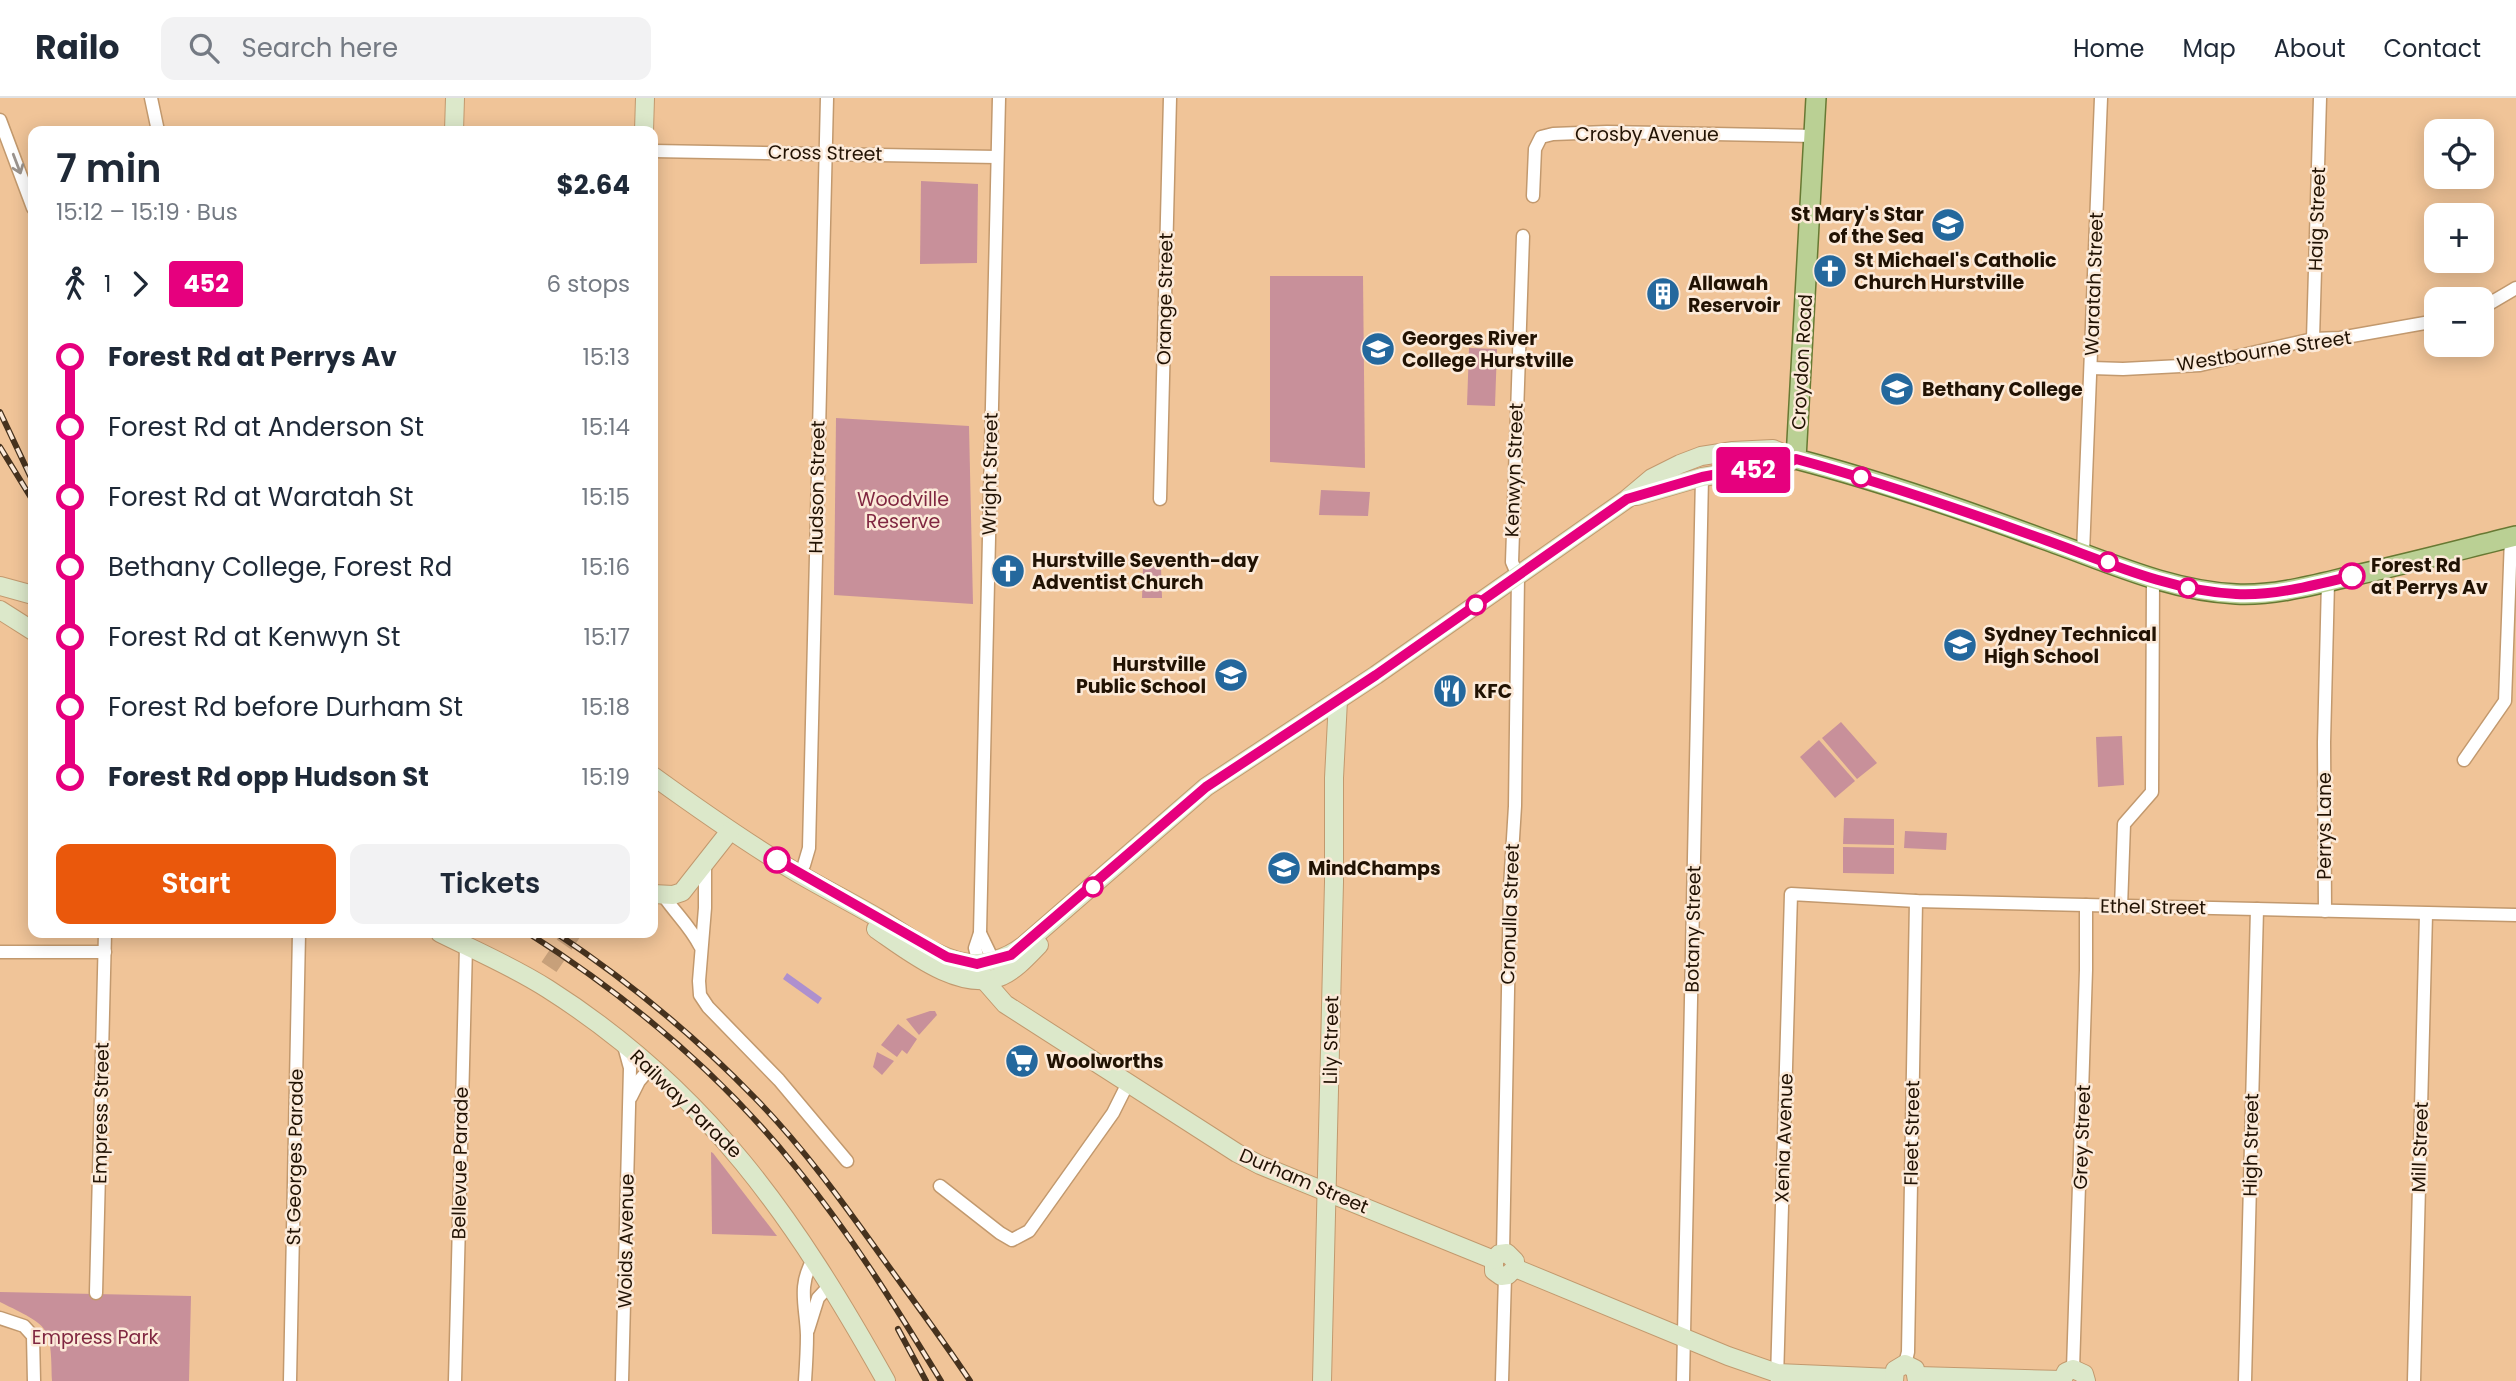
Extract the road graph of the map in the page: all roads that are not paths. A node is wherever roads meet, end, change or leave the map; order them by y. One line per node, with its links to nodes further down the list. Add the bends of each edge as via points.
1 (151, 98): 11 (street)
2 (455, 98): 12 (street)
3 (645, 98): 13 (street)
4 (827, 98): 16 (street, Hudson Street)
5 (999, 98): 17 (street, Wright Street)
6 (1170, 98): 28 (street, Orange Street)
7 (1816, 98): 14 (main road, Croydon Road)
8 (2101, 98): 25 (street, Waratah Street)
9 (2320, 98): 24 (street, Haig Street)
10 (0, 120): 18 (street, one-way to 18)
11 (157, 126)
12 (454, 126)
13 (645, 126)
14 (1814, 135): 19 (street, Crosby Avenue, via 1547,134 1535,149); 26 (main road, Croydon Road)
15 (658, 151): 16 (street, Cross Street)
16 (825, 152): 17 (street, Cross Street); 46 (street, Hudson Street, via 809,848)
17 (997, 157): 67 (street, Wright Street, via 980,933)
18 (28, 195)
19 (1533, 195)
20 (1523, 236): 32 (street, Kenwyn Street, via 1511,562)
21 (2516, 288): 22 (street)
22 (2494, 301)
23 (2424, 323): 24 (street, Westbourne Street)
24 (2313, 339): 25 (street, Westbourne Street, via 2200,365)
25 (2091, 368): 31 (street, Waratah Street)
26 (1796, 459): 27 (street, via 1774,470); 29 (street, via 1773,449 1701,457 1652,478); 31 (main road)
27 (1702, 477): 29 (street); 83 (street, Botany Street)
28 (1160, 499)
29 (1627, 499): 32 (street)
30 (2514, 537): 34 (main road); 41 (street, via 2505,701)
31 (2083, 553): 33 (main road)
32 (1518, 576): 40 (street); 76 (street, Cronulla Street, via 1515,806)
33 (2153, 578): 34 (main road, via 2238,594); 52 (street, via 2152,792 2124,824)
34 (2328, 582): 55 (street, Perrys Lane)
35 (0, 586): 36 (street)
36 (28, 594)
37 (28, 606): 38 (street)
38 (3, 612): 39 (street)
39 (28, 628)
40 (1338, 699): 67 (street, via 1206,787 1086,893); 75 (street, Lily Street)
41 (2464, 760)
42 (658, 780): 43 (street)
43 (730, 831): 44 (street); 45 (street)
44 (754, 846): 45 (street, via 732,847); 46 (street)
45 (708, 860): 47 (street, via 682,892); 53 (street)
46 (798, 874): 67 (street, via 947,957)
47 (658, 893)
48 (1791, 894): 50 (street, Ethel Street); 85 (street, Xenia Avenue)
49 (658, 895): 57 (street)
50 (1916, 901): 51 (street, Ethel Street); 84 (street, Fleet Street)
51 (2086, 905): 52 (street, Ethel Street); 86 (street, Grey Street)
52 (2121, 907): 54 (street, Ethel Street)
53 (705, 908): 57 (street, via 693,915); 63 (street)
54 (2257, 909): 55 (street, Ethel Street); 96 (street, High Street)
55 (2326, 911): 56 (street, Ethel Street)
56 (2426, 914): 58 (street, Ethel Street); 97 (street, Mill Street)
57 (680, 915): 63 (street)
58 (2516, 915)
59 (105, 938): 65 (street, Empress Street)
60 (299, 938): 88 (street, St Georges Parade)
61 (450, 938): 62 (street, Railway Parade)
62 (466, 946): 68 (street, Railway Parade); 89 (street, Bellevue Parade)
63 (700, 946): 73 (street, via 699,988 708,1007 779,1080)
64 (0, 952): 65 (street)
65 (105, 952): 80 (street, Empress Street)
66 (549, 967): 68 (street)
67 (989, 970): 71 (street, Durham Street, via 1019,1013)
68 (539, 984): 69 (street, Railway Parade)
69 (622, 1042): 70 (street, Railway Parade); 72 (street, Woids Avenue, via 630,1068)
70 (651, 1067): 72 (street); 77 (street, Railway Parade, via 744,1160)
71 (1128, 1083): 74 (street, via 1113,1113 1029,1231 1018,1238 1012,1240 1000,1233); 75 (street, Durham Street, via 1248,1160)
72 (629, 1100): 90 (street, Woids Avenue)
73 (847, 1161)
74 (940, 1186)
75 (1326, 1191): 76 (street, Durham Street); 93 (street, Lily Street)
76 (1498, 1256): 78 (street, via 1513,1258)
77 (814, 1258): 79 (street, Railway Parade); 82 (street, via 803,1291)
78 (1510, 1272): 83 (street); 94 (street)
79 (831, 1284): 82 (street, via 818,1298); 92 (street, Railway Parade)
80 (96, 1293)
81 (0, 1318): 87 (street, via 24,1326 34,1338)
82 (807, 1333): 91 (street)
83 (1684, 1337): 85 (street); 95 (street, Botany Street)
84 (1906, 1376): 85 (street); 86 (street)
85 (1777, 1377)
86 (2071, 1378)
87 (34, 1381)
88 (290, 1381)
89 (455, 1381)
90 (622, 1381)
91 (806, 1381)
92 (886, 1381)
93 (1322, 1381)
94 (1502, 1381)
95 (1682, 1381)
96 (2245, 1381)
97 (2414, 1381)

